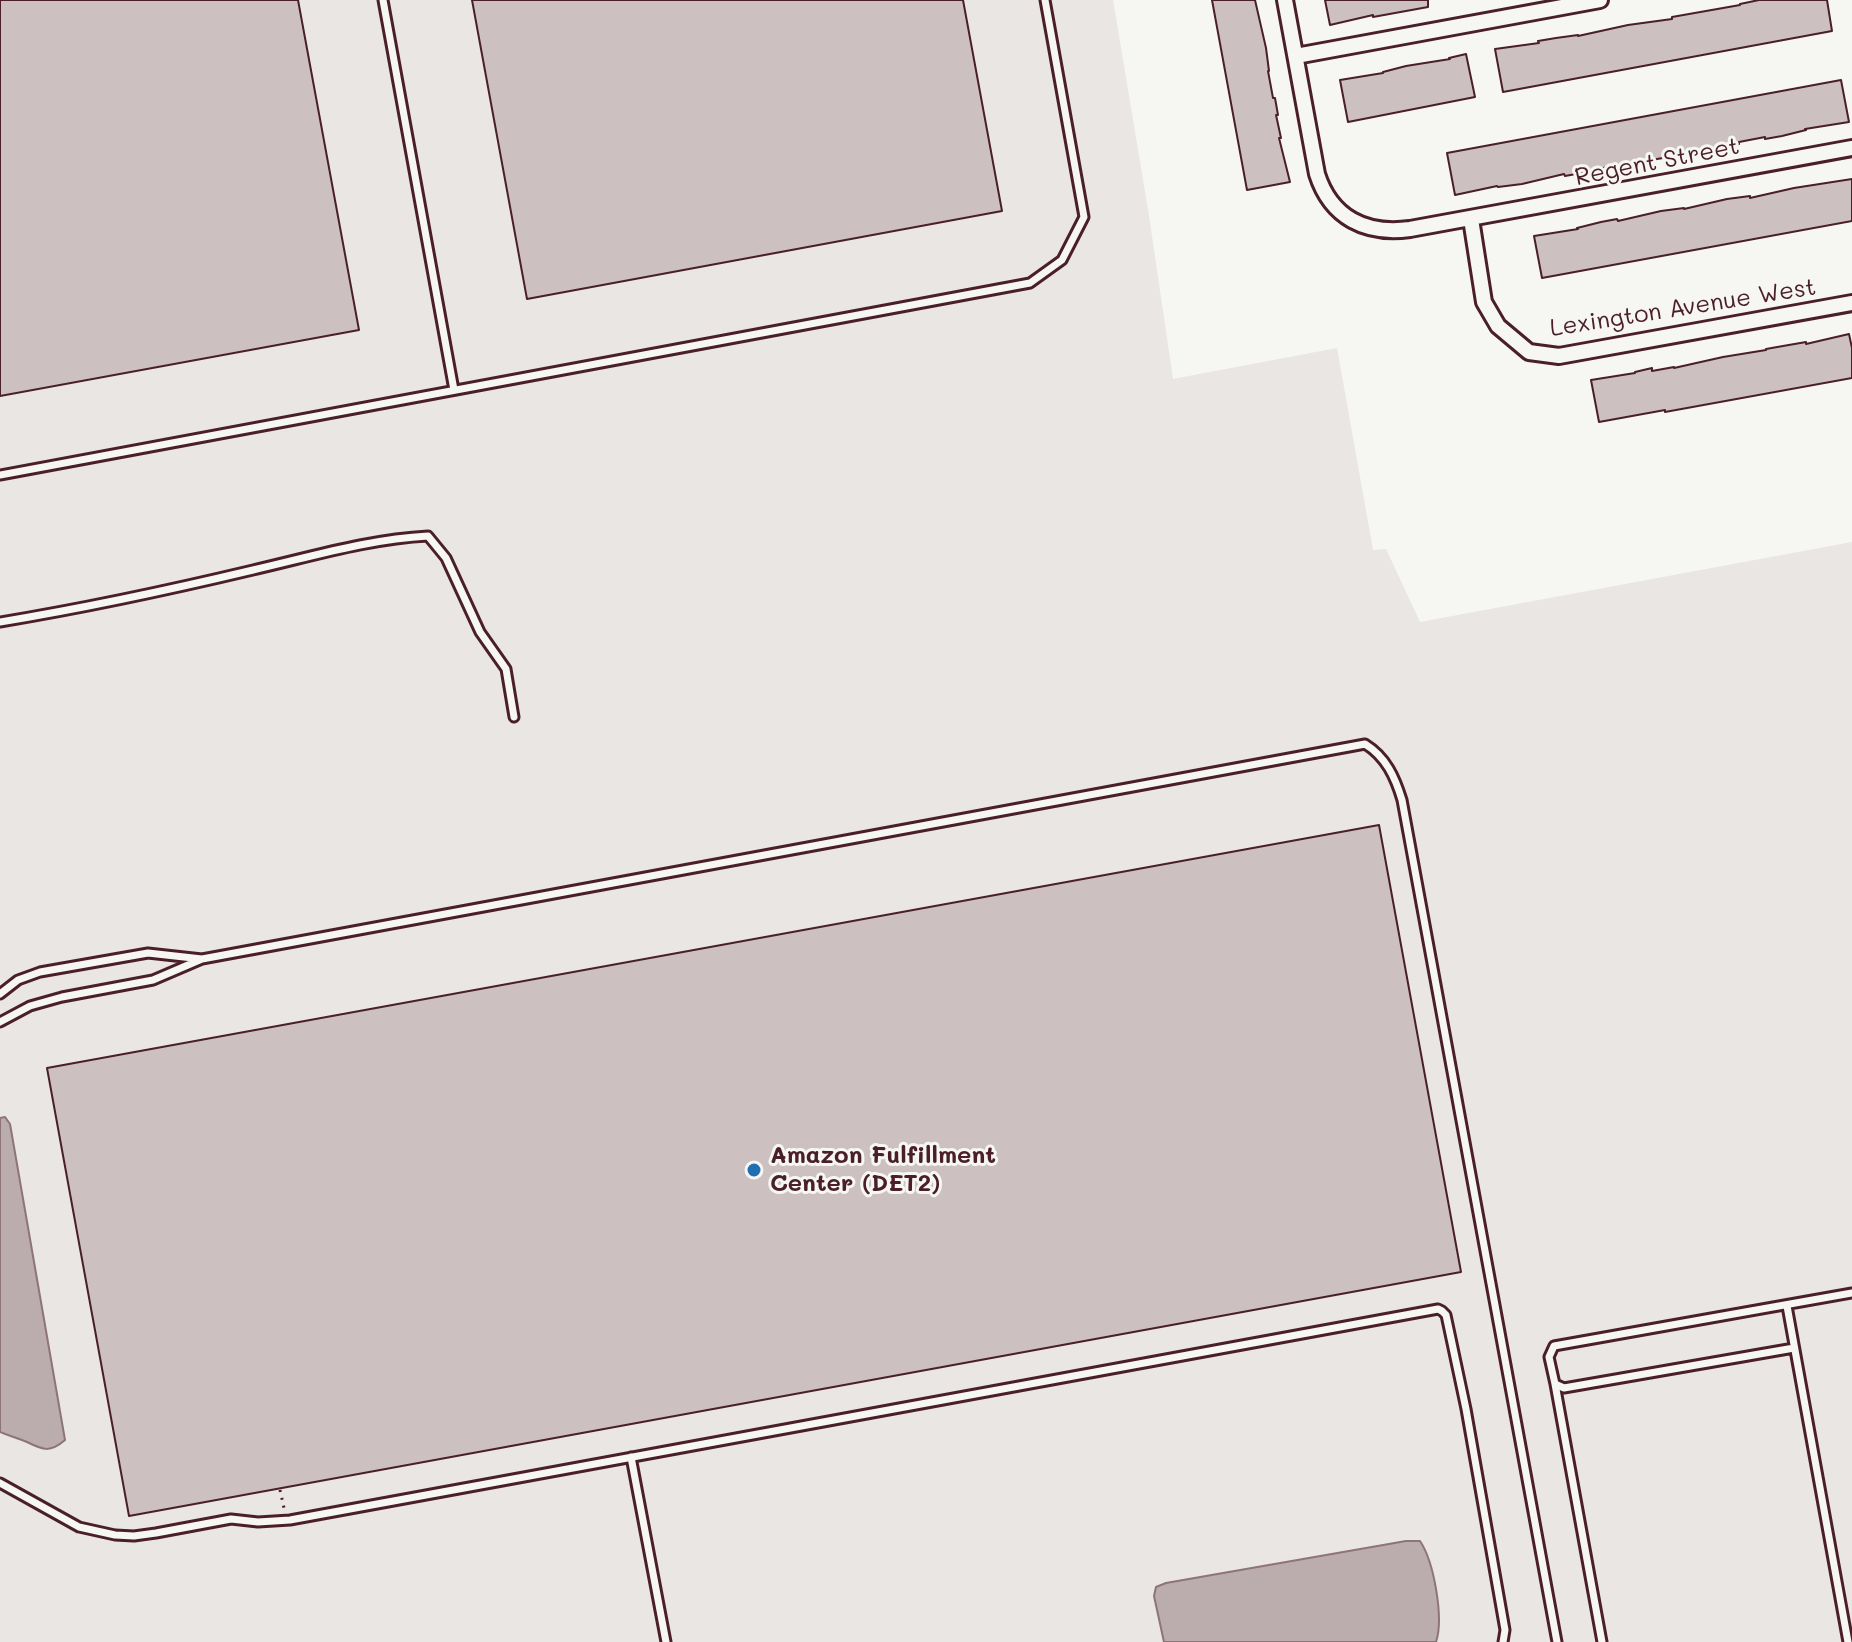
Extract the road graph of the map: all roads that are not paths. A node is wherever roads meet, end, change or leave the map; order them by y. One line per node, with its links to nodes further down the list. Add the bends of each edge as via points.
1 (383, 0): 9 (lane)
2 (1045, 0): 9 (lane, via 1084,217 1062,260 1030,283)
3 (1285, 0): 5 (street, Regent Street)
4 (1600, 0): 5 (street)
5 (1296, 56): 7 (street, Regent Street, via 1317,174 1335,208 1377,230)
6 (1852, 148): 7 (street, Regent Street)
7 (1471, 219): 8 (street, Lexington Avenue West, via 1484,302 1498,326 1529,352 1559,356)
8 (1852, 303)
9 (454, 390): 10 (lane)
10 (0, 475)
11 (0, 622): 12 (lane, via 428,536 446,558 480,632 506,669)
12 (514, 717)
13 (202, 959): 14 (lane, via 148,953 40,972); 15 (lane, via 153,980 30,1006); 24 (lane, via 1365,744 1388,766 1402,800)
14 (0, 994)
15 (0, 1022)
16 (1852, 1293): 17 (lane)
17 (1787, 1306): 18 (lane); 19 (lane, via 1554,1346 1549,1357)
18 (1794, 1348): 19 (lane, via 1564,1388); 26 (lane)
19 (1555, 1384): 25 (lane)
20 (631, 1457): 21 (lane, via 290,1520 231,1519 134,1536 79,1527); 22 (lane); 23 (lane, via 1438,1309 1446,1315 1456,1359 1493,1555)
21 (0, 1483)
22 (666, 1642)
23 (1503, 1642)
24 (1557, 1642)
25 (1602, 1642)
26 (1848, 1642)

